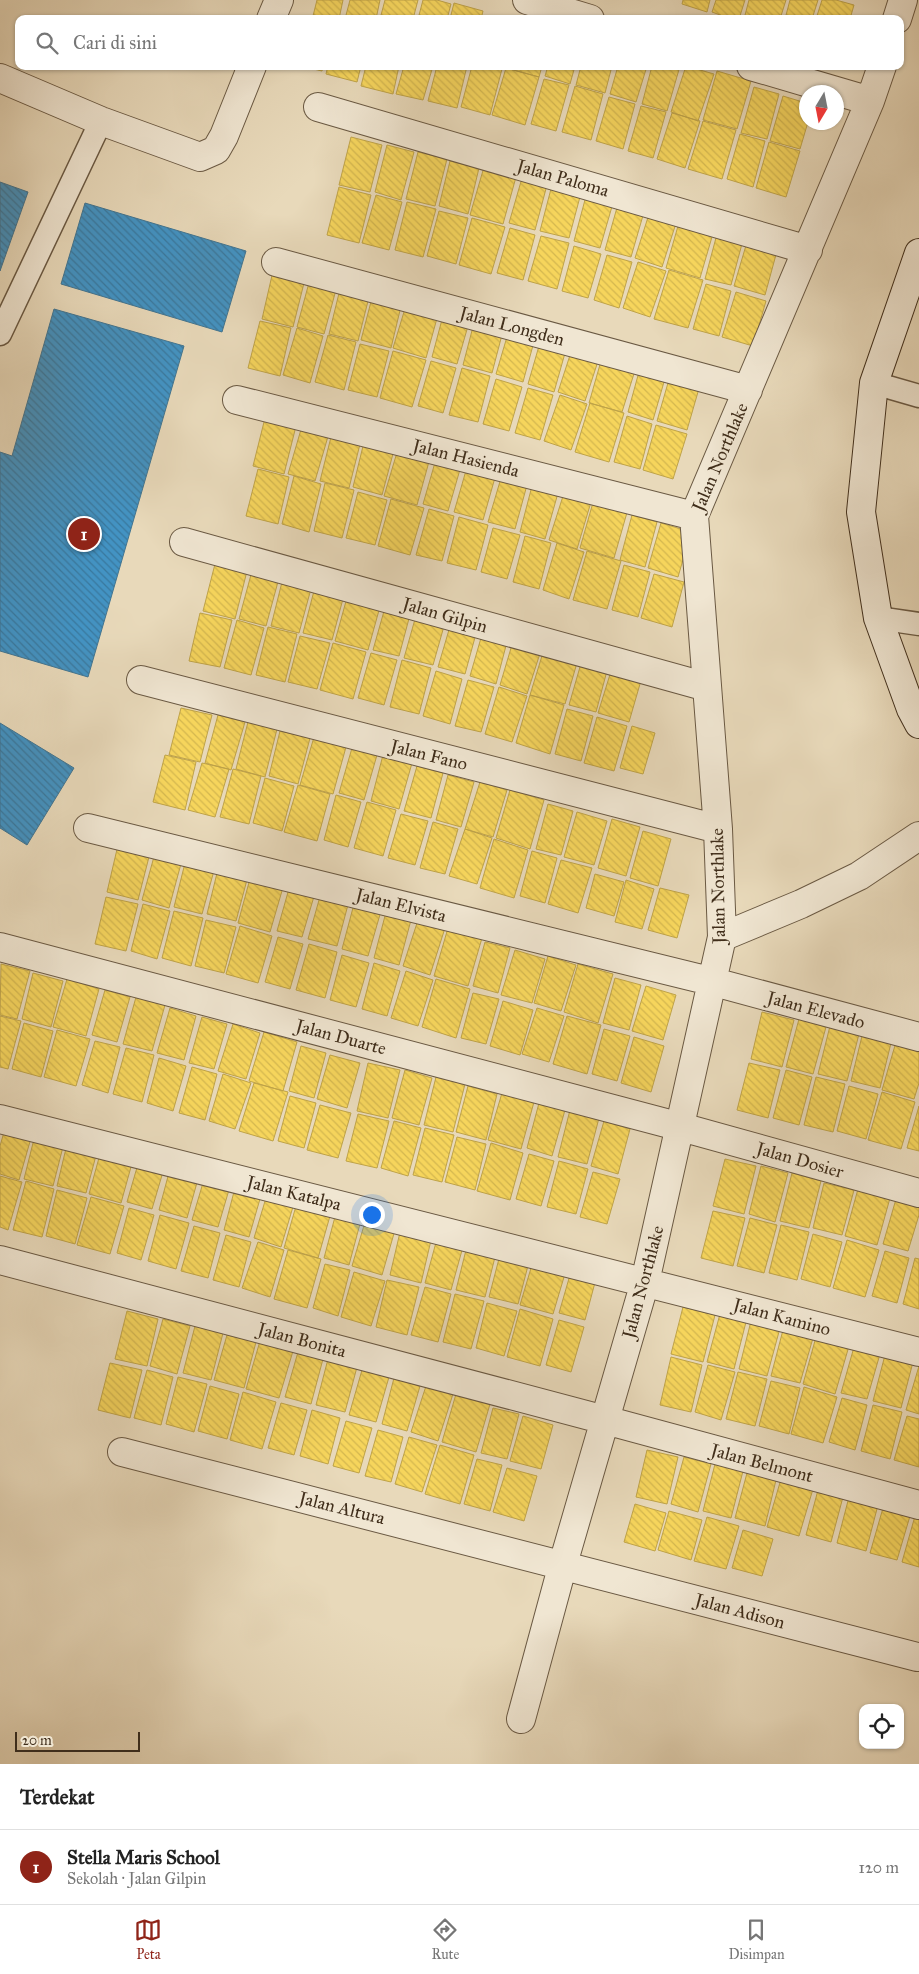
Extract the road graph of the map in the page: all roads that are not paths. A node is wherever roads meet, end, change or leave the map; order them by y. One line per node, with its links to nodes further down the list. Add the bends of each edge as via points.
1 (279, 0): 4 (street)
2 (527, 0): 5 (street)
3 (904, 0): 6 (street)
4 (273, 15)
5 (577, 15)
6 (898, 15)
7 (250, 70): 13 (street, via 216,150 200,157)
8 (765, 70): 11 (street)
9 (881, 70): 11 (street, Jalan Northlake)
10 (0, 78): 13 (street)
11 (870, 101): 14 (street, Jalan Northlake)
12 (318, 107): 14 (street, Jalan Paloma)
13 (101, 121): 17 (lane)
14 (808, 250): 19 (street, Jalan Northlake)
15 (919, 253): 18 (street)
16 (276, 262): 19 (street, Jalan Longden)
17 (0, 334)
18 (874, 383): 20 (lane); 24 (street, via 860,512)
19 (748, 390): 22 (street, Jalan Northlake)
20 (919, 396)
21 (237, 400): 22 (street, Jalan Hasienda)
22 (694, 516): 27 (street, Jalan Northlake)
23 (184, 542): 27 (street, Jalan Gilpin)
24 (878, 618): 25 (lane); 28 (street)
25 (919, 624)
26 (141, 680): 30 (street, Jalan Fano)
27 (707, 687): 30 (street, Jalan Northlake)
28 (919, 724)
29 (88, 828): 34 (street, Jalan Elvista)
30 (718, 829): 32 (street, Jalan Northlake)
31 (919, 836): 32 (street, via 859,876)
32 (722, 937): 34 (street, Jalan Northlake)
33 (0, 946): 37 (street, Jalan Duarte)
34 (714, 982): 35 (street, Jalan Elevado); 37 (street, Jalan Northlake)
35 (919, 1037)
36 (0, 1119): 40 (street, Jalan Katalpa)
37 (681, 1127): 38 (street, Jalan Dosier); 40 (street, Jalan Northlake)
38 (919, 1193)
39 (0, 1260): 42 (street, Jalan Bonita)
40 (645, 1282): 41 (street, Jalan Kamino); 42 (street, Jalan Northlake)
41 (919, 1352)
42 (605, 1420): 44 (street, Jalan Belmont); 45 (street, Jalan Northlake)
43 (122, 1452): 45 (street, Jalan Altura)
44 (919, 1505)
45 (562, 1564): 46 (street, Jalan Adison); 47 (street, Jalan Northlake)
46 (917, 1657)
47 (521, 1718)

